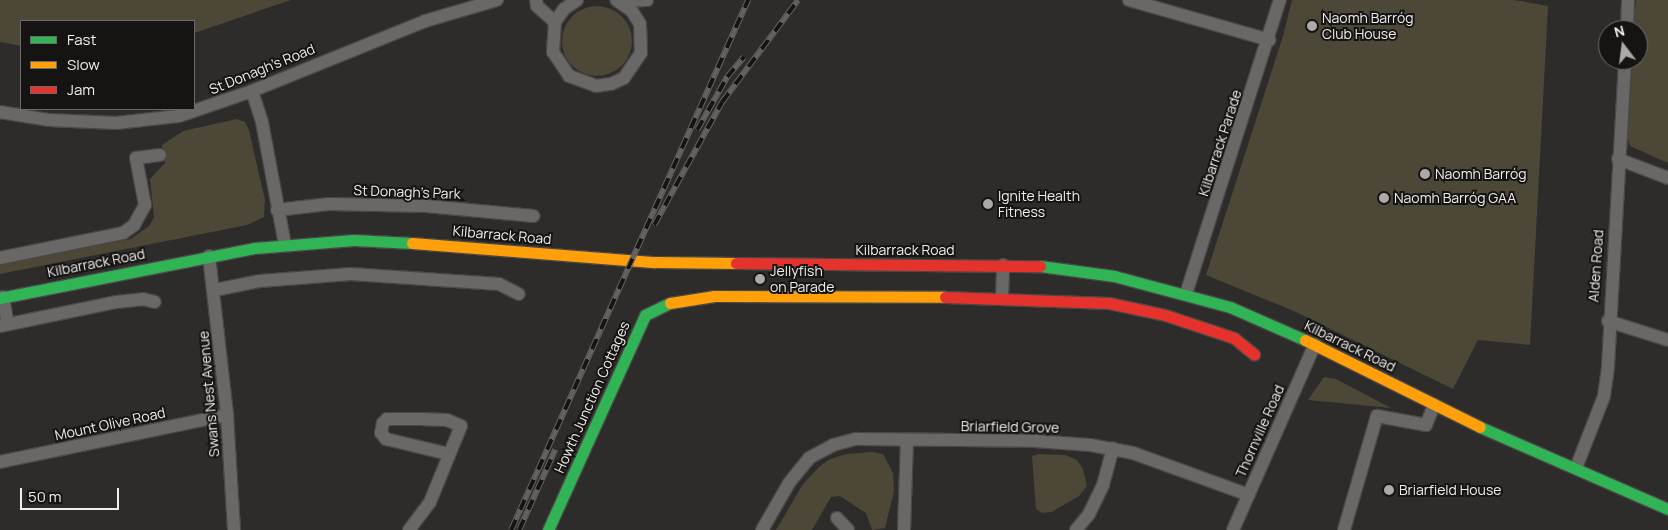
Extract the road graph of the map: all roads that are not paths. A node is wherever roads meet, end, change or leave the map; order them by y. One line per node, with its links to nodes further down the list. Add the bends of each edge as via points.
1 (497, 0): 13 (street, St Donagh's Road, via 425,20)
2 (536, 0): 10 (street, via 537,6)
3 (576, 0): 10 (street)
4 (647, 0): 8 (street)
5 (1129, 0): 11 (street)
6 (1280, 0): 11 (street, Kilbarrack Parade)
7 (1628, 0): 9 (street)
8 (619, 1): 10 (street, via 640,24 642,46 635,67 611,84 582,84 559,65 552,37)
9 (1627, 20)
10 (555, 22)
11 (1269, 40): 26 (street, Kilbarrack Parade)
12 (1623, 70): 16 (street, Alden Road)
13 (252, 91): 14 (street, St Donagh's Road, via 178,116 142,122 49,120); 18 (street, via 262,122)
14 (0, 112)
15 (160, 155): 22 (street, via 136,158 145,205 134,225 123,233)
16 (1618, 159): 17 (street); 30 (street, Alden Road)
17 (1668, 178)
18 (277, 210): 19 (street, St Donagh's Park, via 329,204 426,206); 20 (street)
19 (534, 216)
20 (285, 245): 21 (main road, Kilbarrack Road); 23 (main road, Kilbarrack Road, via 399,241 602,259 756,265)
21 (209, 256): 24 (street, Swans Nest Avenue); 27 (main road, Kilbarrack Road)
22 (0, 258)
23 (1002, 265): 26 (main road, Kilbarrack Road, via 1047,266 1114,276); 28 (street)
24 (214, 290): 25 (street, via 260,280 351,274 499,284); 36 (street, Swans Nest Avenue)
25 (519, 294)
26 (1186, 294): 33 (main road, Kilbarrack Road, via 1230,307)
27 (1, 298): 31 (street, Kilbarrack Road)
28 (1002, 298): 34 (main road, via 1108,303 1165,315 1234,338); 47 (main road, Howth Junction Cottages, via 714,296 674,302 645,315)
29 (155, 302): 31 (street, Kilbarrack Road, via 143,299 116,302)
30 (1608, 321): 32 (street); 41 (street, Alden Road, via 1604,396)
31 (4, 325)
32 (1668, 340)
33 (1315, 344): 35 (main road, Kilbarrack Road); 42 (street, Thornville Road)
34 (1254, 354)
35 (1434, 405): 41 (main road, Kilbarrack Road, via 1505,440); 53 (street, via 1426,425 1377,416)
36 (227, 415): 40 (street, Mount Olive Road); 45 (street, Swans Nest Avenue)
37 (907, 440): 38 (street, Briarfield Grove, via 1035,441); 48 (street, Briarfield Grove, via 856,439 833,445 809,458); 50 (street)
38 (1113, 448): 42 (street, Briarfield Grove); 51 (street, via 1103,485 1089,514)
39 (449, 454): 39 (street, via 462,430 459,424 424,419 387,419 383,423 381,433 386,439); 46 (street, via 430,502)
40 (0, 462)
41 (1576, 468): 43 (main road, Kilbarrack Road)
42 (1249, 495): 52 (street, Thornville Road)
43 (1668, 509)
44 (837, 518): 49 (street)
45 (234, 530)
46 (409, 530)
47 (548, 530)
48 (762, 530)
49 (848, 530)
50 (904, 530)
51 (1076, 530)
52 (1233, 530)
53 (1344, 530)

